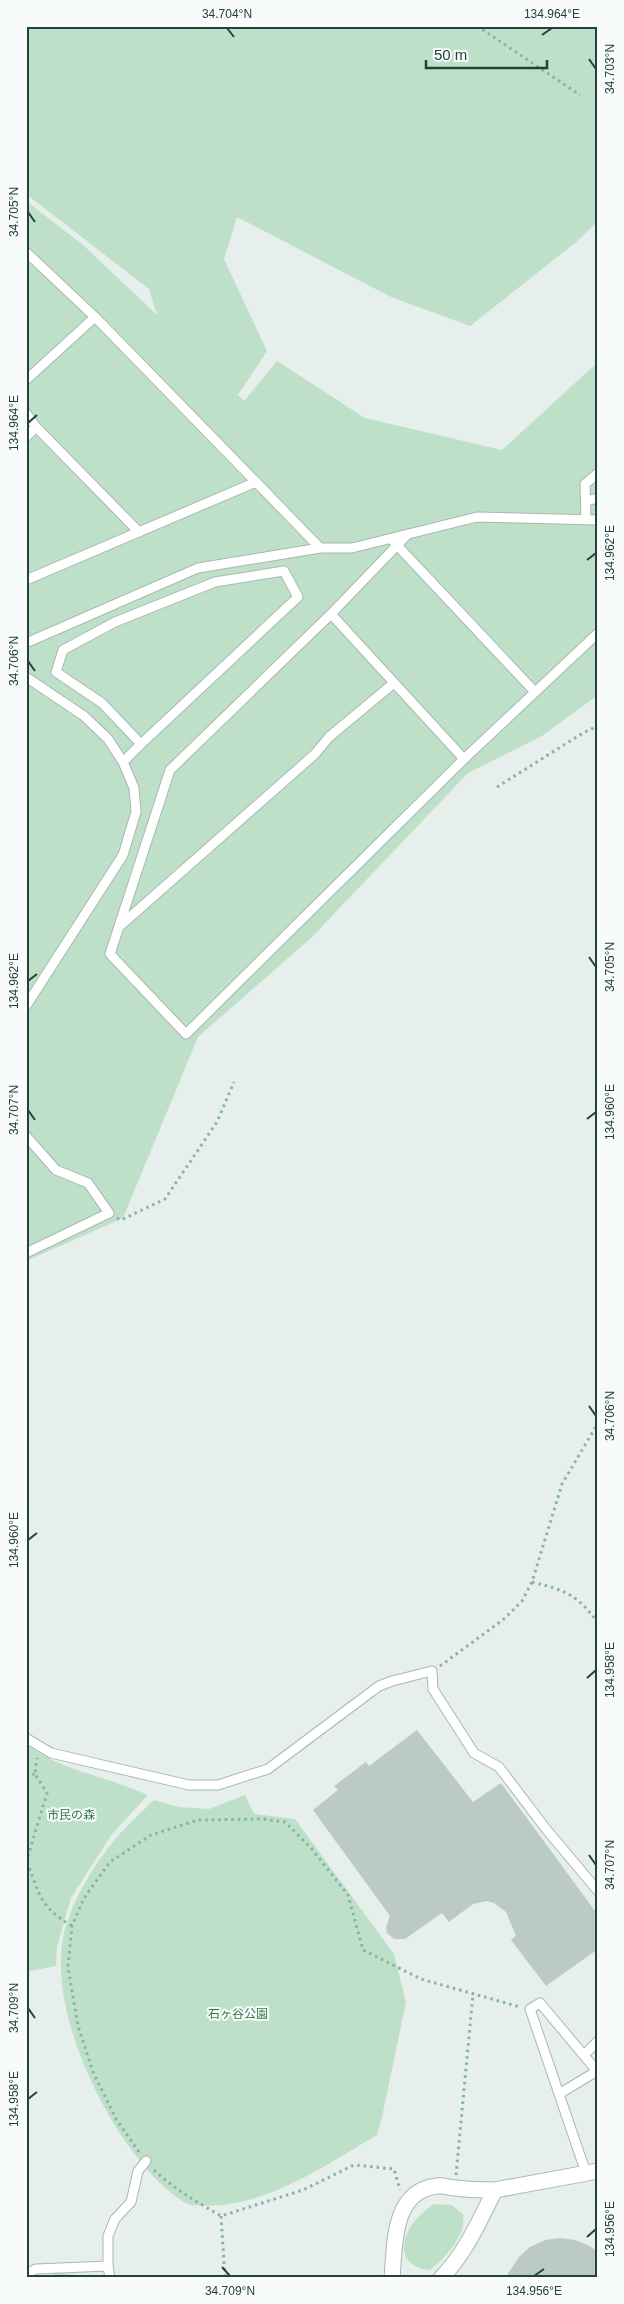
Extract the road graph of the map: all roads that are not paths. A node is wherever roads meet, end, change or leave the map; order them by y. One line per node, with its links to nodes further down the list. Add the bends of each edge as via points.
1 (26, 252): 2 (lane)
2 (95, 317): 3 (lane); 8 (lane)
3 (26, 380)
4 (26, 414): 5 (lane)
5 (36, 427): 6 (lane); 13 (lane)
6 (26, 437)
7 (598, 473): 10 (lane, via 585,484)
8 (256, 482): 13 (lane); 17 (lane)
9 (598, 498): 10 (lane)
10 (586, 501): 11 (lane)
11 (586, 520): 12 (lane); 14 (lane, via 477,517)
12 (598, 520)
13 (139, 532): 18 (lane)
14 (408, 534): 15 (lane); 16 (lane)
15 (390, 538): 16 (lane); 17 (lane, via 352,548)
16 (397, 545): 19 (lane); 24 (lane)
17 (320, 548): 21 (lane, via 198,568)
18 (27, 578)
19 (331, 614): 23 (lane); 28 (lane, via 170,770)
20 (598, 633): 24 (lane)
21 (26, 644)
22 (26, 676): 27 (lane, via 84,716 108,739)
23 (394, 683): 26 (lane); 28 (lane, via 329,737 315,754)
24 (535, 692): 26 (lane)
25 (141, 744): 25 (lane, via 298,597 284,571 216,582 115,622 63,650 56,672 102,703); 27 (lane)
26 (464, 759): 28 (lane, via 186,1034 110,954)
27 (122, 762): 29 (lane, via 134,788 136,812 123,855)
28 (120, 926)
29 (26, 1006)
30 (26, 1136): 31 (lane, via 56,1170 88,1183 109,1213)
31 (26, 1253)
32 (26, 1738): 33 (lane, via 51,1753 189,1785 218,1785 268,1769 380,1686 432,1671 433,1688 474,1753 499,1767)
33 (598, 1891)
34 (598, 2041): 35 (lane)
35 (584, 2055): 36 (lane, via 597,2071); 36 (lane, via 540,2003 530,2009)
36 (559, 2094): 38 (lane)
37 (146, 2162): 40 (lane, via 138,2171 131,2202 115,2219 108,2236)
38 (592, 2172): 39 (street)
39 (495, 2190): 43 (street, via 437,2185 420,2191 405,2205 396,2228); 44 (street, via 469,2242)
40 (108, 2266): 41 (lane, via 36,2269); 42 (lane)
41 (26, 2274)
42 (110, 2278)
43 (392, 2278)
44 (441, 2278)

